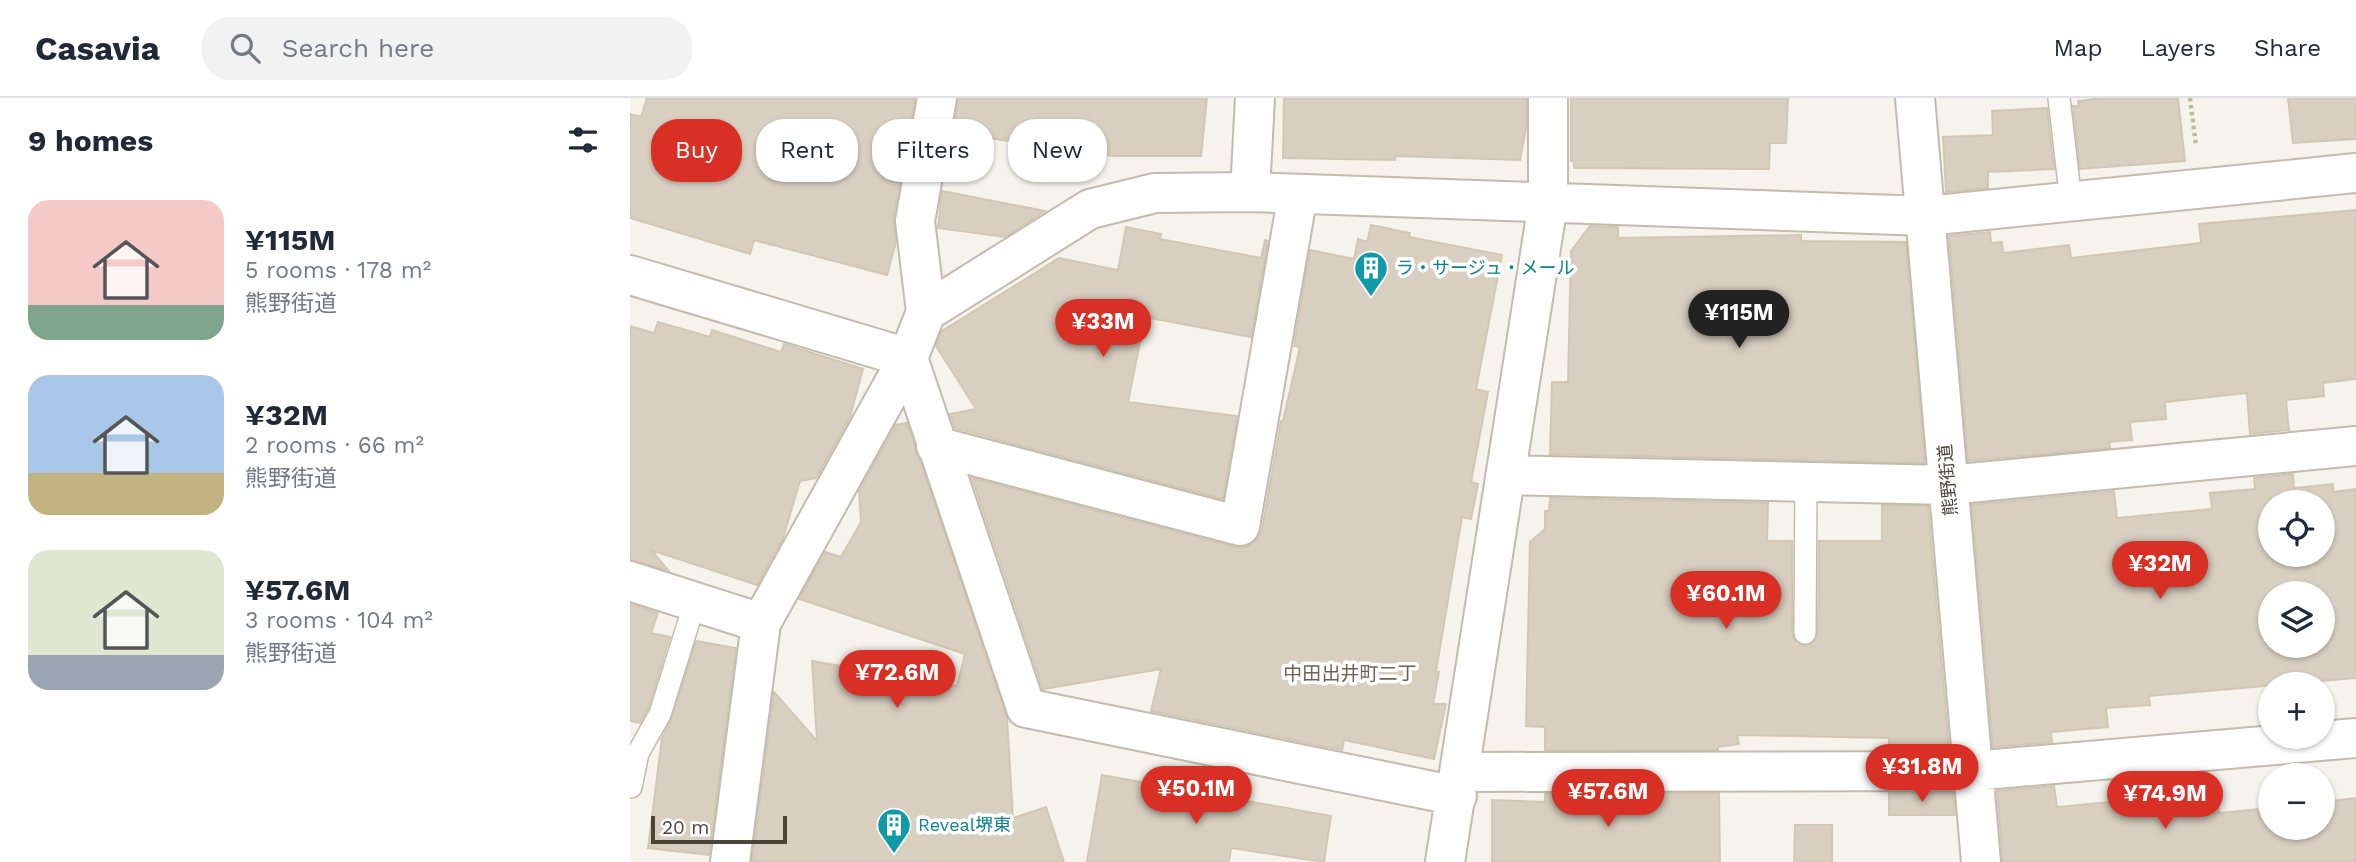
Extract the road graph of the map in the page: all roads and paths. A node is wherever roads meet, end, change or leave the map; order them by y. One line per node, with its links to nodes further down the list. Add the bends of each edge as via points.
1 (937, 98): 13 (street, via 915,221)
2 (1255, 98): 7 (street)
3 (1548, 98): 10 (street)
4 (1915, 98): 11 (street, 熊野街道)
5 (2059, 98): 9 (lane)
6 (2356, 173): 9 (street)
7 (1251, 192): 8 (street); 13 (street, via 1155,193 1090,209)
8 (1298, 194): 10 (street); 15 (street, via 1240,526)
9 (2070, 202): 11 (street)
10 (1548, 204): 11 (street); 17 (street)
11 (1926, 216): 19 (street, 熊野街道)
12 (630, 275): 14 (street)
13 (926, 312): 14 (street)
14 (908, 358): 15 (street); 22 (street)
15 (936, 446): 26 (street, via 1026,708)
16 (2356, 446): 19 (street)
17 (1507, 475): 18 (street); 26 (street)
18 (1806, 481): 19 (street); 23 (lane)
19 (1948, 485): 25 (street, 熊野街道)
20 (630, 581): 21 (street)
21 (695, 602): 22 (street); 27 (lane, via 660,714 638,752)
22 (761, 623): 28 (street)
23 (1805, 633)
24 (2356, 738): 25 (street)
25 (1972, 771): 26 (street); 30 (street, 熊野街道)
26 (1459, 784): 29 (street)
27 (631, 787)
28 (730, 862)
29 (1445, 862)
30 (1981, 862)

